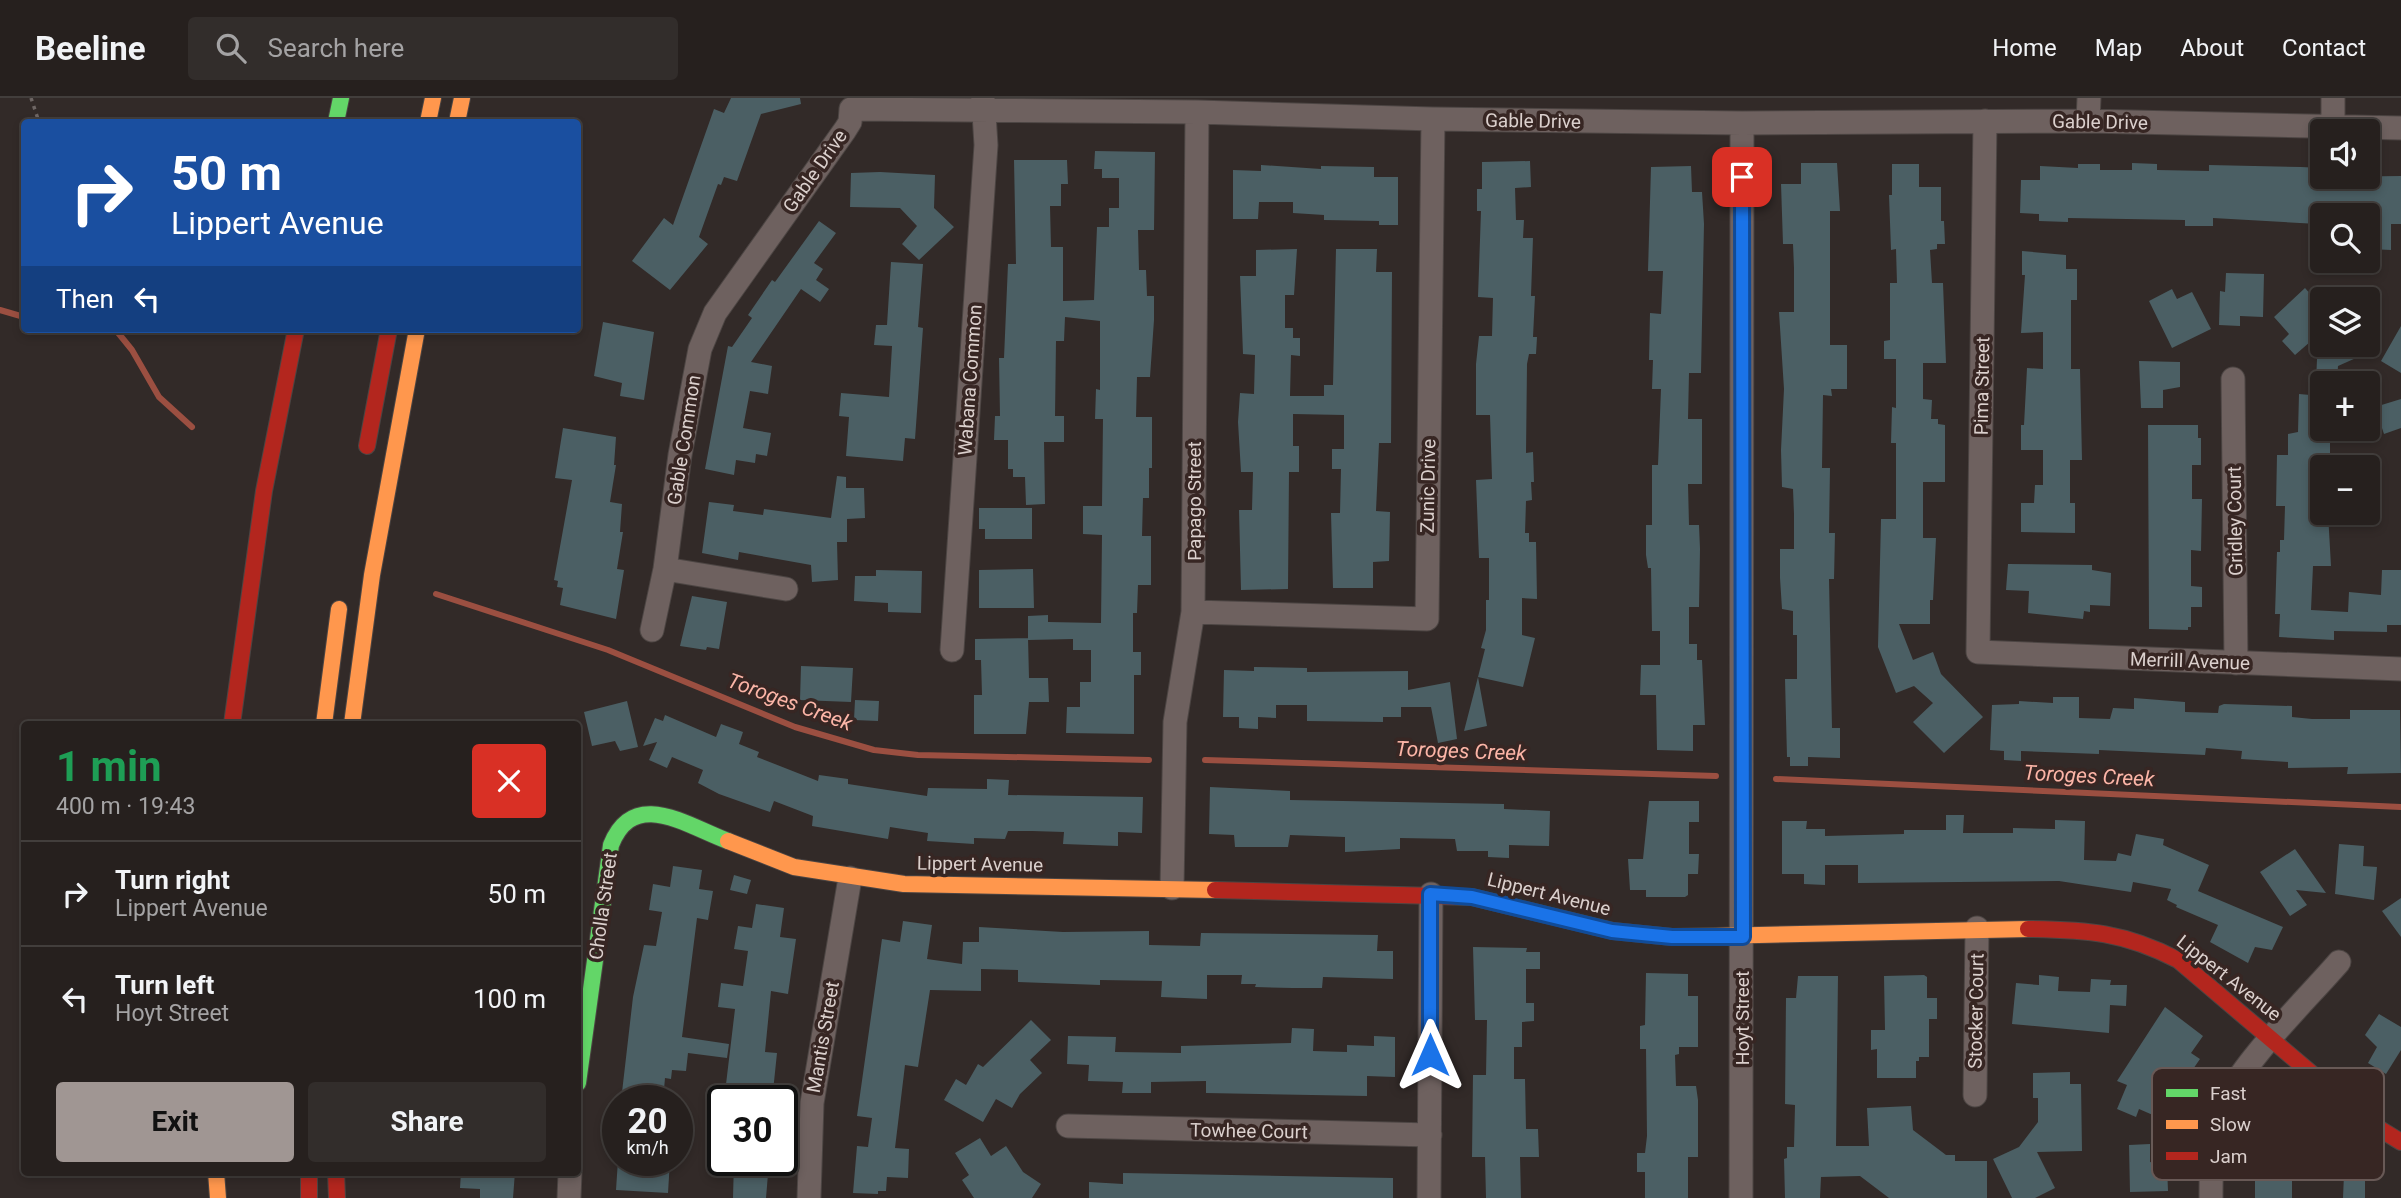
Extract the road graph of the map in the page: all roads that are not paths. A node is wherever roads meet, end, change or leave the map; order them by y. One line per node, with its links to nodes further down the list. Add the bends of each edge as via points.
1 (341, 98): 8 (main road)
2 (433, 98): 9 (main road)
3 (462, 98): 10 (main road)
4 (2089, 98): 14 (street)
5 (2333, 98): 12 (street)
6 (984, 104): 7 (street, Gable Drive); 19 (street, Gable Drive, via 851,109 845,130); 30 (street, Wabana Common, via 986,145)
7 (1197, 112): 11 (street, Gable Drive); 28 (street, Papago Street)
8 (337, 119)
9 (429, 119)
10 (458, 119)
11 (1433, 119): 15 (street, Gable Drive); 28 (street, Zunic Drive, via 1427,619)
12 (2333, 119)
13 (1984, 121): 14 (street, Gable Drive); 15 (street, Gable Drive); 31 (street, Pima Street)
14 (2088, 121): 16 (street, Gable Drive)
15 (1742, 123): 42 (street, Hoyt Street)
16 (2310, 126)
17 (2380, 127): 18 (street, Gable Drive)
18 (2401, 128)
19 (751, 263): 25 (street, Gable Common, via 709,323 700,349)
20 (295, 333): 34 (main road, via 264,491)
21 (388, 333): 24 (main road)
22 (416, 333): 36 (main road, via 382,503)
23 (2233, 379): 32 (street, Gridley Court)
24 (364, 459)
25 (665, 569): 26 (street); 29 (street, Gable Common)
26 (786, 589)
27 (342, 592): 35 (main road)
28 (1194, 612): 39 (street, Papago Street, via 1175,722)
29 (652, 630)
30 (952, 650)
31 (1978, 652): 32 (street, Merrill Avenue)
32 (2236, 663): 33 (street, Merrill Avenue)
33 (2401, 669)
34 (232, 721)
35 (324, 721)
36 (352, 721)
37 (629, 817): 38 (main road, Lippert Avenue, via 640,811 652,812 794,867); 45 (main road, Cholla Street, via 617,829 611,845)
38 (850, 878): 39 (main road, Lippert Avenue, via 904,884); 62 (street, Mantis Street, via 812,1103)
39 (1172, 888): 40 (main road, Lippert Avenue)
40 (1430, 894): 42 (main road, Lippert Avenue, via 1472,897 1612,931); 51 (street)
41 (1976, 928): 42 (main road, Lippert Avenue); 44 (main road, Lippert Avenue, via 2105,933 2141,941 2178,960); 48 (street, Stocker Court)
42 (1743, 937): 64 (street, Hoyt Street)
43 (2339, 962): 44 (street)
44 (2272, 1038): 46 (street); 47 (main road, Lippert Avenue)
45 (581, 1061)
46 (2248, 1068)
47 (2307, 1068)
48 (1975, 1095)
49 (1068, 1126): 51 (street, Towhee Court)
50 (2384, 1132): 52 (main road, Lippert Avenue)
51 (1430, 1135): 63 (street)
52 (2401, 1142)
53 (216, 1176): 58 (main road)
54 (309, 1176): 59 (main road)
55 (336, 1176): 60 (main road)
56 (570, 1176): 61 (street)
57 (2211, 1180): 65 (street)
58 (218, 1198)
59 (309, 1198)
60 (337, 1198)
61 (569, 1198)
62 (809, 1198)
63 (1429, 1198)
64 (1741, 1198)
65 (2211, 1198)

